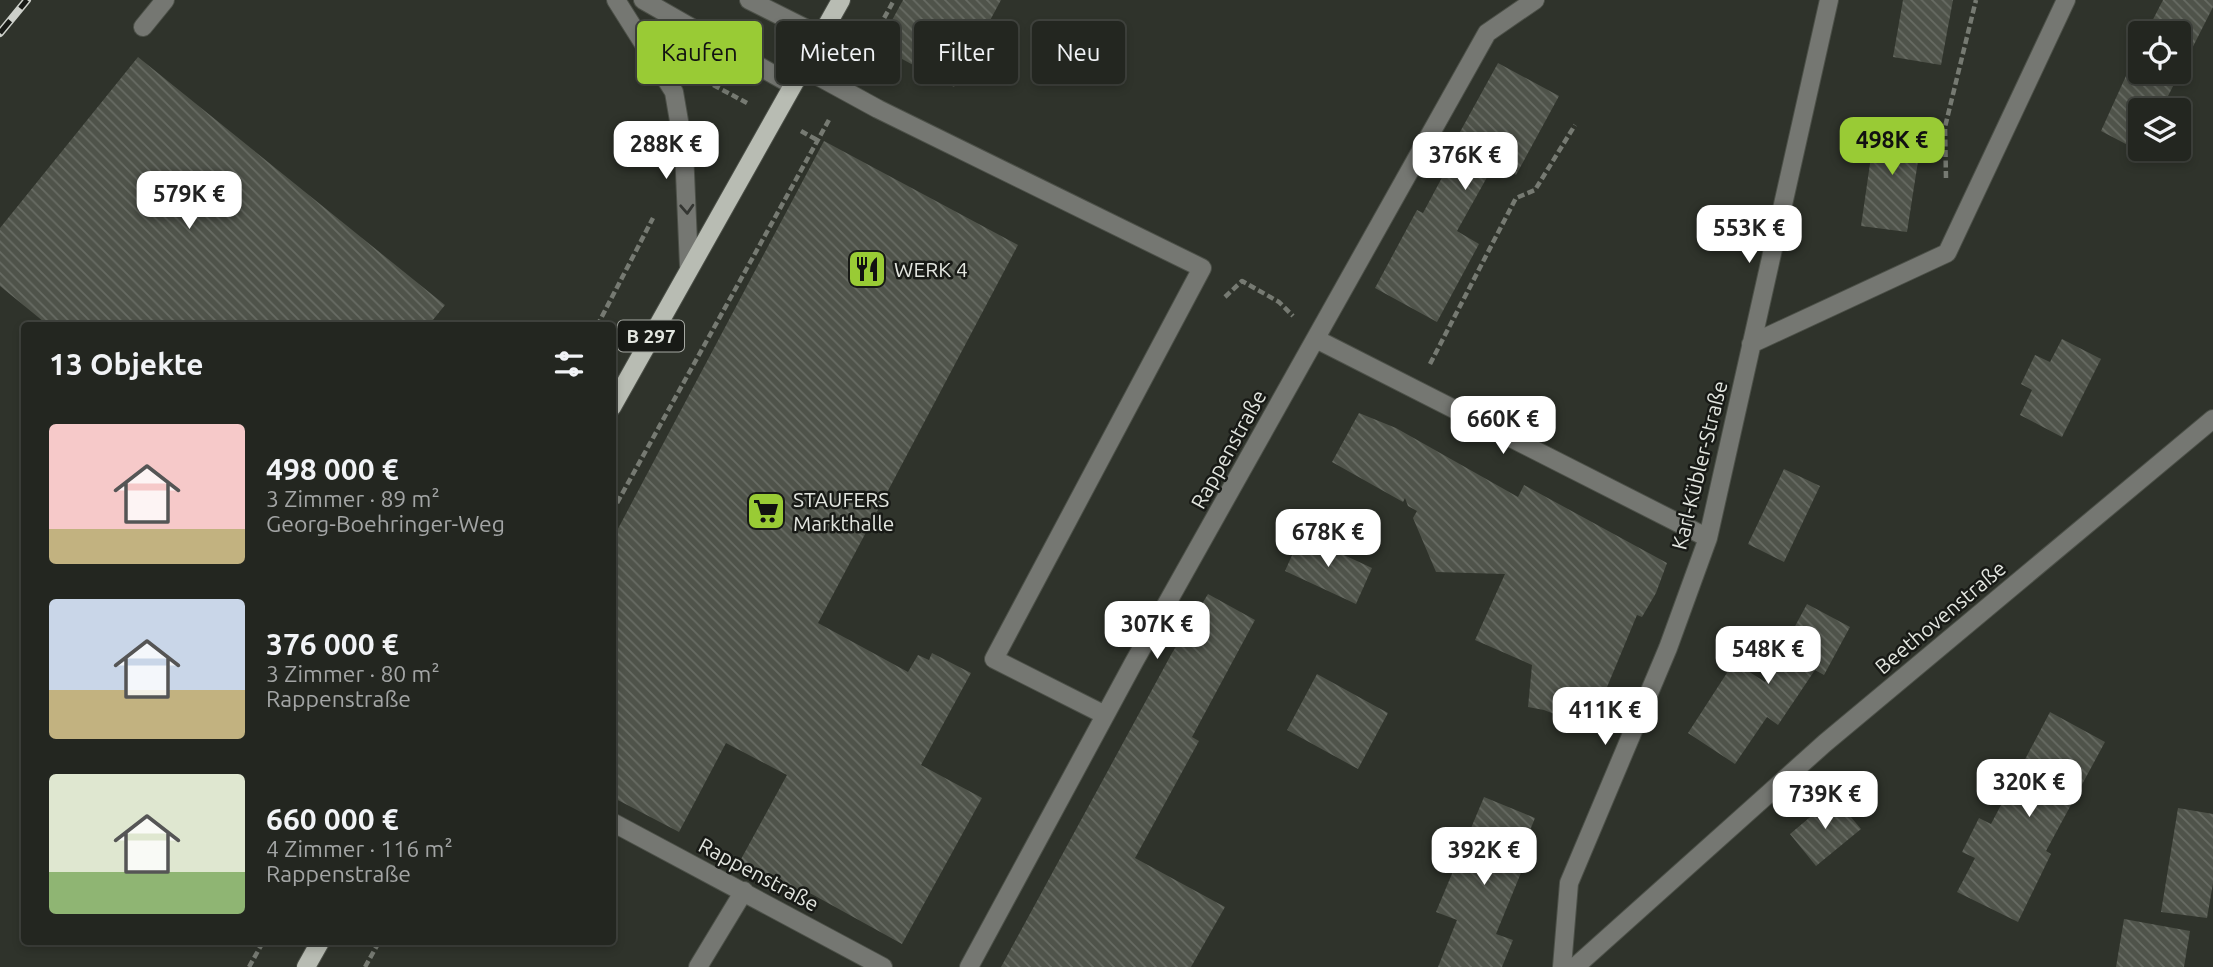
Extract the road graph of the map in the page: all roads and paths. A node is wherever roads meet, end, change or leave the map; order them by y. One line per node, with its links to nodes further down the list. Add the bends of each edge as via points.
1 (165, 0): 13 (street)
2 (616, 0): 20 (street, one-way to 20, via 674,92 684,150)
3 (643, 0): 15 (street)
4 (749, 0): 11 (street)
5 (841, 0): 12 (main road, B 297)
6 (894, 0): 16 (path)
7 (1535, 0): 24 (street, Rappenstraße, via 1487,33)
8 (1829, 0): 25 (street, Karl-Kübler-Straße)
9 (1976, 0): 18 (path, via 1945,127)
10 (2066, 0): 25 (street, via 1947,253)
11 (791, 21)
12 (829, 21)
13 (144, 27)
14 (834, 84): 16 (street)
15 (792, 86): 20 (main road, B 297)
16 (845, 90): 29 (path); 31 (street, via 1202,268 994,660)
17 (1575, 125): 26 (path, via 1535,190 1516,198)
18 (1946, 183)
19 (656, 210): 23 (path)
20 (689, 266): 27 (main road, B 297)
21 (1242, 281): 22 (path)
22 (1279, 302)
23 (599, 322)
24 (1316, 339): 26 (street); 31 (street, Rappenstraße)
25 (1751, 344): 30 (street, Karl-Kübler-Straße)
26 (1417, 390): 30 (street)
27 (616, 400)
28 (2213, 419): 44 (street, Beethovenstraße, via 1825,743)
29 (616, 505)
30 (1708, 538): 43 (street, Karl-Kübler-Straße, via 1668,648 1569,883)
31 (1105, 715): 42 (street, Rappenstraße)
32 (616, 824): 33 (street, Rappenstraße)
33 (744, 891): 40 (street); 41 (street, Rappenstraße)
34 (261, 945): 37 (path)
35 (318, 945): 38 (main road)
36 (377, 945): 39 (path)
37 (249, 967)
38 (306, 967)
39 (365, 967)
40 (698, 967)
41 (883, 967)
42 (969, 967)
43 (1562, 967)
44 (1575, 967)

